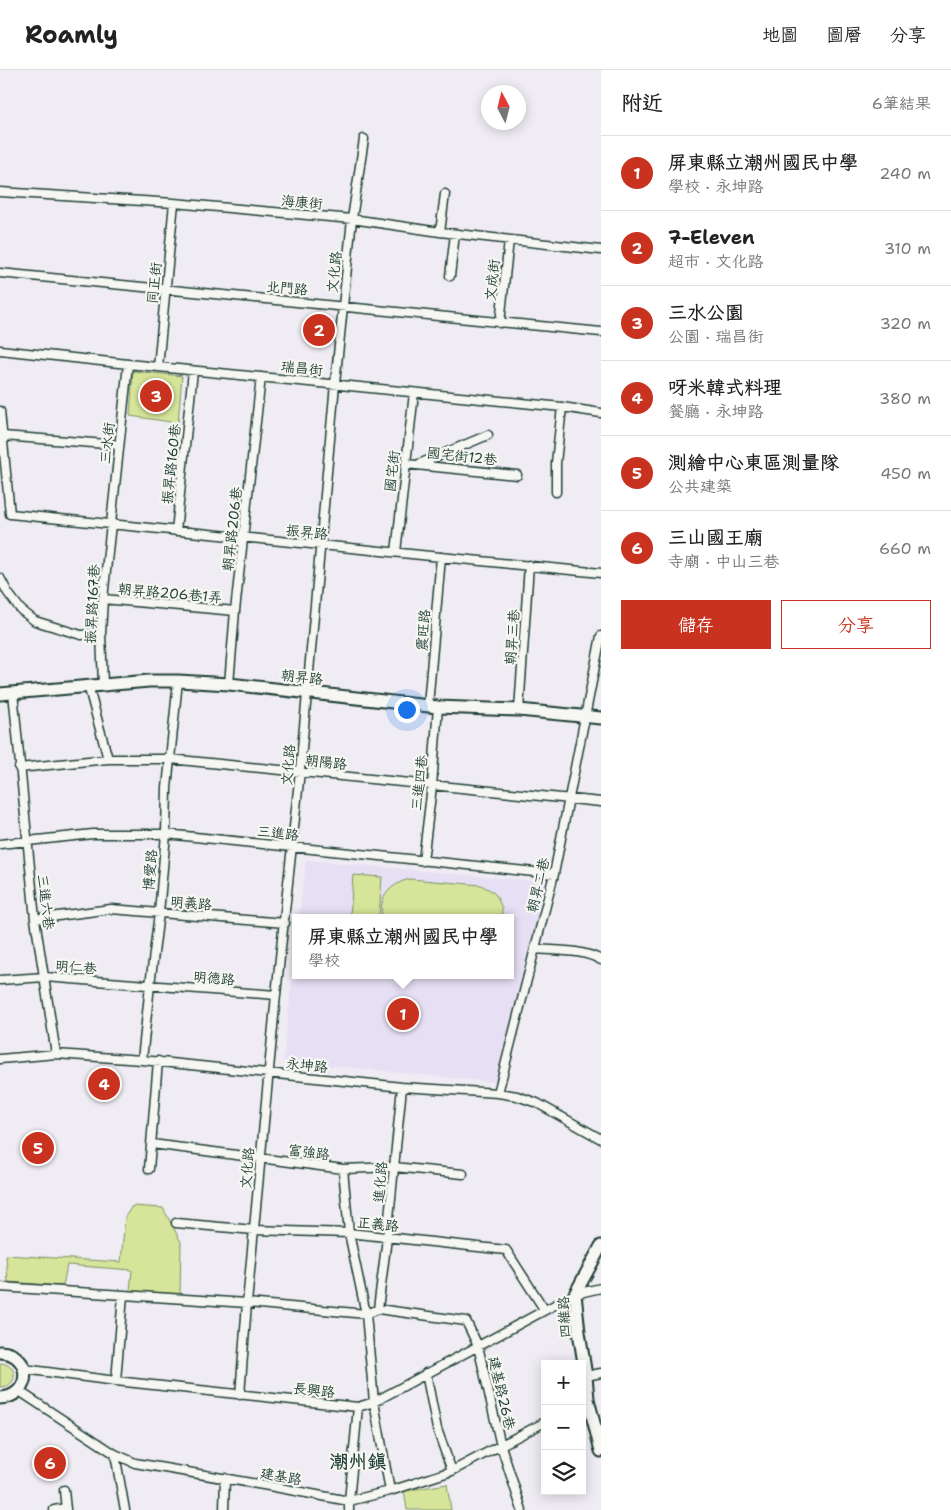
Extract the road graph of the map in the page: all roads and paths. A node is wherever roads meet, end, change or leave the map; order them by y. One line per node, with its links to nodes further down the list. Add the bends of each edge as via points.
1 (364, 139): 5 (street, 文化路)
2 (0, 192): 4 (street, 海康街)
3 (445, 194): 6 (street)
4 (174, 203): 5 (street, 海康街); 12 (street, 同正街)
5 (352, 219): 6 (street, 海康街); 13 (street, 文化路)
6 (440, 232): 7 (street, 海康街)
7 (455, 234): 8 (street, 海康街); 11 (street)
8 (509, 240): 9 (street, 海康街); 14 (street, 文成街)
9 (601, 250)
10 (0, 273): 12 (street, 北門路)
11 (450, 276)
12 (166, 289): 13 (street, 北門路); 18 (street, 同正街)
13 (343, 306): 14 (street, 北門路); 21 (street, 文化路)
14 (500, 323): 15 (street, 北門路)
15 (601, 332)
16 (0, 350): 17 (street, 瑞昌街)
17 (128, 364): 18 (street, 瑞昌街); 29 (street, 三水街)
18 (158, 367): 19 (street, 瑞昌街)
19 (193, 370): 20 (street, 瑞昌街); 36 (street, 振昇路160巷)
20 (261, 377): 21 (street, 瑞昌街); 37 (street, 朝昇路206巷)
21 (335, 384): 22 (street, 瑞昌街); 38 (street, 文化路)
22 (414, 393): 23 (street, 瑞昌街); 30 (street, 國宅街)
23 (562, 407): 25 (street, 瑞昌街); 34 (street)
24 (0, 411): 26 (street)
25 (601, 413)
26 (0, 420): 27 (street)
27 (3, 436): 29 (street); 32 (street)
28 (488, 436): 31 (street)
29 (119, 445): 35 (street, 三水街)
30 (406, 464): 31 (street, 國宅街12巷); 39 (street, 國宅街)
31 (418, 465): 33 (street, 國宅街12巷)
32 (3, 475): 35 (street, 振昇路, via 10,514)
33 (517, 475)
34 (556, 492)
35 (111, 524): 36 (street, 振昇路); 44 (street, 振昇路167巷)
36 (176, 531): 37 (street, 振昇路)
37 (244, 537): 38 (street, 振昇路); 45 (street, 朝昇路206巷)
38 (319, 546): 39 (street, 振昇路); 53 (street, 文化路)
39 (396, 552): 40 (street, 振昇路)
40 (441, 557): 41 (street, 振昇路); 55 (street, 震旺路)
41 (529, 565): 42 (street, 振昇路); 56 (street, 朝昇三巷)
42 (601, 573)
43 (0, 578): 46 (street, via 21,610 35,621 81,635)
44 (103, 599): 45 (street, 朝昇路206巷1弄); 46 (street, 振昇路167巷)
45 (235, 611): 50 (street, 朝昇路206巷)
46 (102, 634): 49 (street, 振昇路167巷)
47 (601, 636): 57 (street, 朝昇二巷)
48 (178, 682): 49 (main road, 朝昇路); 50 (main road, 朝昇路); 60 (street, 博愛路)
49 (103, 684): 51 (main road, 朝昇路)
50 (229, 684): 53 (main road, 朝昇路)
51 (88, 686): 52 (main road, 朝昇路); 59 (street)
52 (12, 692): 54 (main road, 朝昇路); 61 (street, 三進六巷)
53 (307, 693): 55 (main road, 朝昇路); 62 (street, 文化路)
54 (0, 694)
55 (433, 706): 56 (main road, 朝昇路); 63 (street, 三進四巷)
56 (519, 710): 57 (main road, 朝昇路)
57 (584, 716): 58 (main road, 朝昇路); 64 (street, 朝昇二巷)
58 (601, 718)
59 (108, 759): 60 (street, 朝陽路); 61 (street, 朝陽路)
60 (170, 759): 62 (street, 朝陽路); 66 (street, 博愛路)
61 (19, 768): 67 (street, 三進六巷)
62 (300, 772): 63 (street, 朝陽路); 69 (street, 文化路)
63 (432, 786): 64 (street, 朝陽路); 70 (street, 三進四巷)
64 (570, 799): 65 (street); 71 (street, 朝昇二巷)
65 (601, 802)
66 (166, 834): 67 (street, 三進路, via 100,834); 69 (street, 三進路); 72 (street, 博愛路)
67 (26, 841): 68 (street, 三進路); 73 (street, 三進六巷)
68 (0, 844)
69 (293, 846): 70 (street, 三進路); 74 (street, 文化路)
70 (423, 861): 71 (street, 三進路)
71 (554, 874): 75 (street, 朝昇二巷)
72 (160, 913): 73 (street, 明義路, via 111,910); 74 (street, 明義路); 79 (street, 博愛路)
73 (35, 919): 77 (street, 三進六巷)
74 (284, 923): 80 (street, 文化路)
75 (535, 949): 76 (street, via 571,951); 87 (street, 朝昇二巷)
76 (601, 960)
77 (44, 977): 78 (street, 明仁巷); 79 (street, 明仁巷); 81 (street, 三進六巷)
78 (0, 980)
79 (150, 986): 80 (street, 明德路); 83 (street, 博愛路)
80 (276, 996): 85 (street, 文化路)
81 (56, 1054): 82 (street, 永坤路); 83 (street, 永坤路)
82 (0, 1059)
83 (142, 1060): 84 (street, 永坤路)
84 (158, 1062): 85 (street, 永坤路); 89 (street)
85 (269, 1074): 86 (street, 永坤路); 90 (street, 文化路)
86 (402, 1086): 87 (street, 永坤路); 91 (street, 進化路)
87 (498, 1093): 88 (street, 永坤路, via 537,1103)
88 (601, 1138)
89 (152, 1144): 90 (street, 富強路); 92 (street)
90 (261, 1158): 93 (street, 富強路); 96 (street, 文化路)
91 (394, 1167): 93 (street, 富強路); 94 (street, 富強路); 98 (street, 進化路)
92 (150, 1169)
93 (343, 1169): 97 (street)
94 (463, 1174)
95 (176, 1223): 96 (street, 正義路)
96 (254, 1230): 97 (street, 正義路); 104 (street, 文化路)
97 (348, 1233): 98 (street, 正義路); 107 (street)
98 (387, 1238): 105 (street, 進化路); 106 (street, 正義路, via 506,1250)
99 (601, 1246): 102 (main road, 四維路)
100 (0, 1287): 103 (street)
101 (601, 1288): 102 (street, 長興路)
102 (575, 1294): 106 (street, 長興路); 110 (main road, 四維路)
103 (123, 1295): 104 (street); 115 (street)
104 (247, 1303): 107 (street); 117 (street, 文化路)
105 (378, 1309): 107 (street); 108 (street, 建基路26巷, via 466,1321)
106 (544, 1309): 108 (street, 長興路)
107 (366, 1314): 119 (street)
108 (478, 1346): 112 (street, 長興路); 123 (street, 建基路26巷)
109 (0, 1352): 111 (main road, via 16,1357)
110 (583, 1360)
111 (24, 1368): 115 (street, 長興路); 116 (main road, via 25,1376)
112 (426, 1373): 119 (street, 長興路); 126 (street, via 437,1429)
113 (601, 1373): 114 (street)
114 (586, 1376)
115 (116, 1380): 117 (street, 長興路)
116 (19, 1390): 118 (main road, via 8,1398); 125 (street, 建基路)
117 (240, 1394): 121 (street, 長興路)
118 (0, 1398)
119 (374, 1402): 121 (street, 長興路); 129 (street)
120 (586, 1403): 124 (main road, 四維路)
121 (358, 1407): 130 (street)
122 (541, 1424): 123 (street, 建基路)
123 (501, 1446): 126 (street, 建基路); 136 (street, 建基路26巷)
124 (601, 1451)
125 (115, 1454): 127 (street, 建基路, via 135,1463); 133 (street)
126 (452, 1471): 129 (street, 建基路)
127 (225, 1478): 130 (street, 建基路); 134 (street)
128 (64, 1490): 131 (street)
129 (390, 1491): 130 (street, 建基路)
130 (349, 1501): 135 (street)
131 (66, 1509): 132 (street)
132 (54, 1510)
133 (125, 1510)
134 (224, 1510)
135 (349, 1510)
136 (522, 1510)

